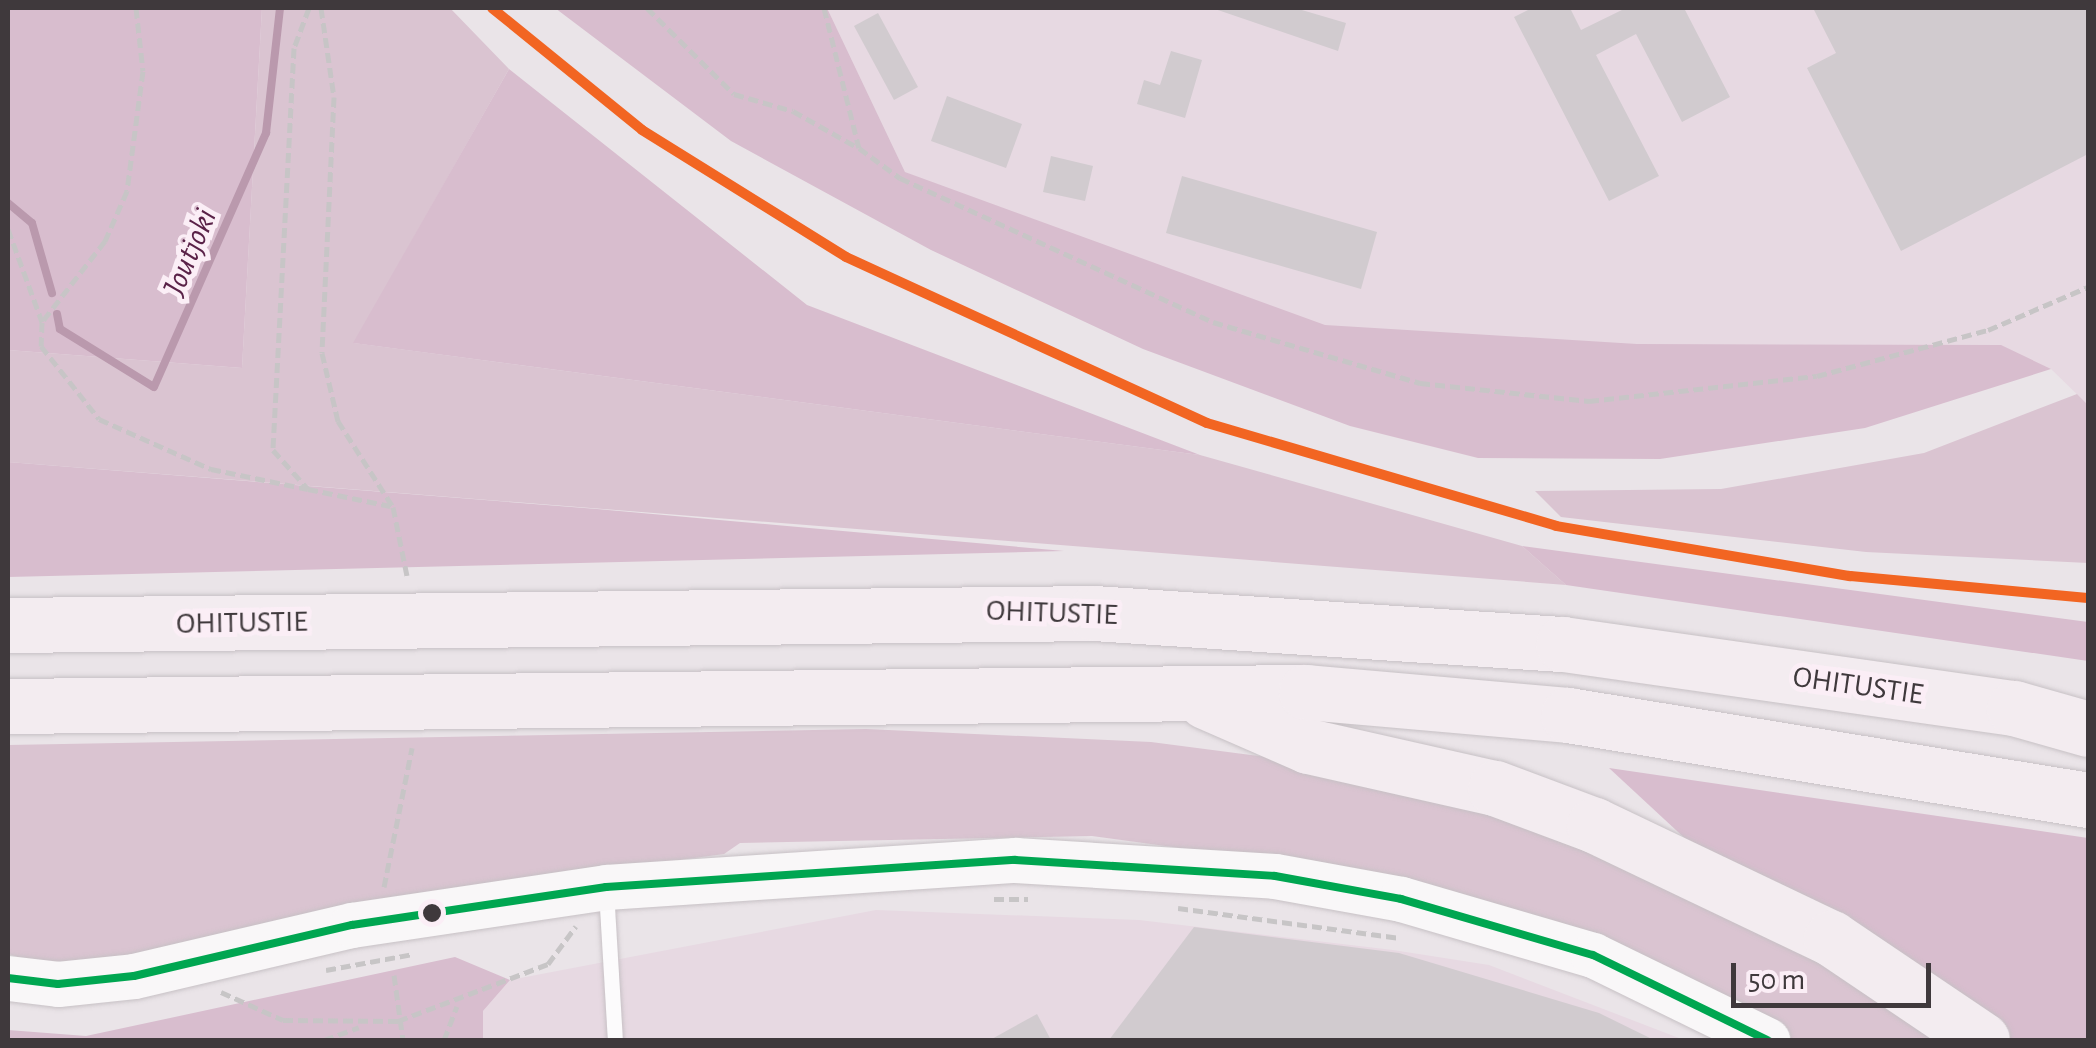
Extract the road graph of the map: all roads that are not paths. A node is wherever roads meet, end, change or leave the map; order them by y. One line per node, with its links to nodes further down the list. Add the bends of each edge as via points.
1 (8, 625): 5 (highway, OHITUSTIE, via 1094,612 1563,644)
2 (1194, 696): 4 (highway); 7 (highway, via 1306,692 1568,715); 12 (highway, via 1308,746 1494,788 1594,825 1831,938)
3 (2088, 700): 5 (highway)
4 (8, 706)
5 (2014, 708): 6 (highway, OHITUSTIE)
6 (2088, 729)
7 (2088, 800)
8 (606, 887): 9 (street, via 352,925 134,976 58,984); 10 (lane); 11 (street, via 1016,860 1275,876 1401,899 1593,955)
9 (8, 978)
10 (615, 1040)
11 (1767, 1040)
12 (1982, 1040)

